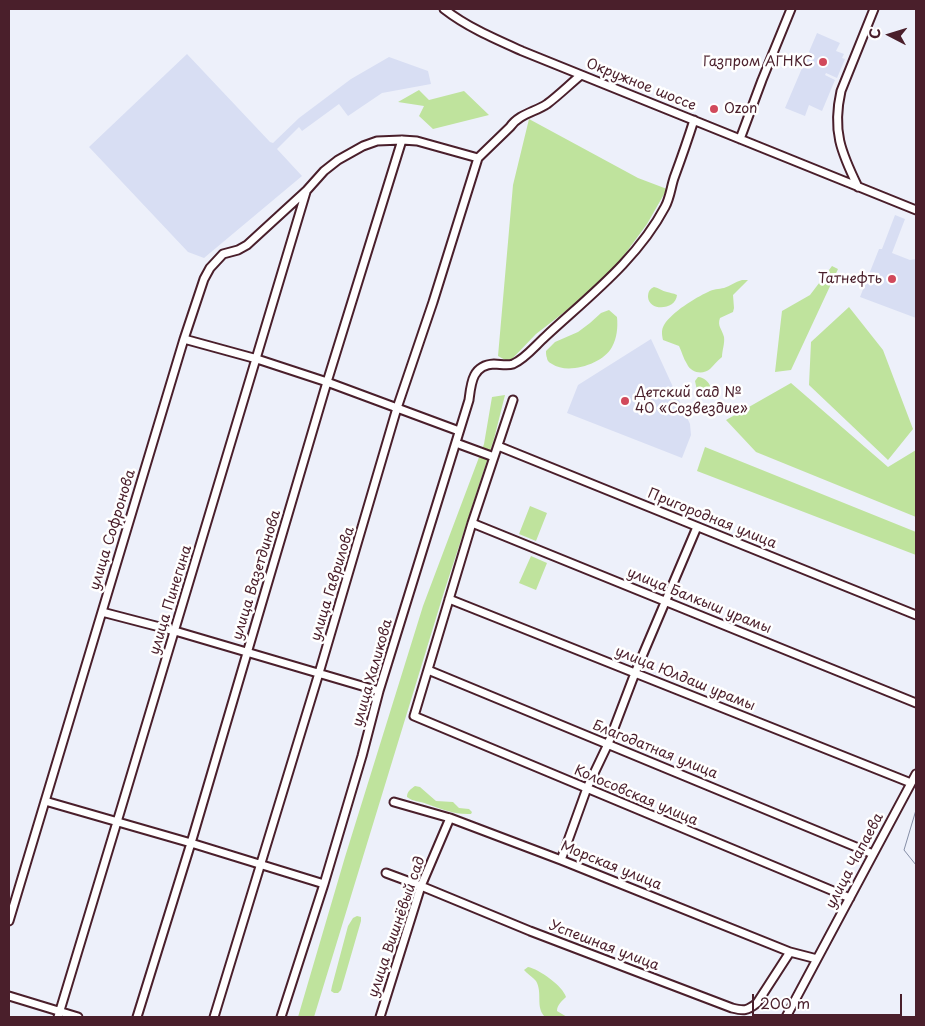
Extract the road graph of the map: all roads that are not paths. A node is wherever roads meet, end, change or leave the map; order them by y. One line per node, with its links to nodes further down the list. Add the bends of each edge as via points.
1 (444, 9): 4 (street, Окружное шоссе, via 486,35)
2 (791, 9): 6 (street)
3 (874, 9): 9 (street, via 840,91 838,105 838,136 842,153)
4 (581, 75): 5 (street, Окружное шоссе); 8 (street, via 548,104 520,117)
5 (694, 120): 6 (street, Окружное шоссе); 17 (street, улица Халикова, via 666,204 652,230 594,293 525,356 512,364 486,365 476,372)
6 (740, 139): 9 (street, Окружное шоссе)
7 (402, 140): 8 (street, улица Софронова); 10 (street, улица Софронова, via 377,141 362,146 324,171); 14 (street, улица Вазетдинова)
8 (478, 158): 16 (street, улица Гаврилова)
9 (858, 187): 11 (street, Окружное шоссе)
10 (307, 190): 12 (street, улица Софронова, via 247,245 217,258 204,279); 13 (street, улица Пинегина)
11 (916, 210)
12 (184, 339): 13 (street); 25 (street, улица Софронова)
13 (257, 359): 14 (street); 27 (street, улица Пинегина)
14 (327, 382): 16 (street); 28 (street, улица Вазетдинова)
15 (513, 400): 19 (street)
16 (397, 408): 17 (street); 30 (street, улица Гаврилова)
17 (459, 431): 18 (street, улица Халикова)
18 (456, 443): 20 (street); 32 (street, улица Халикова)
19 (498, 446): 20 (street); 22 (street, Пригородная улица)
20 (494, 456): 21 (street)
21 (472, 523): 23 (street); 24 (street, улица Балкыш урамы)
22 (697, 527): 24 (street); 26 (street, Пригородная улица)
23 (449, 599): 29 (street); 31 (street, улица Юлдаш урамы)
24 (665, 601): 31 (street); 33 (street, улица Балкыш урамы)
25 (102, 612): 27 (street); 38 (street, улица Софронова)
26 (916, 615)
27 (175, 631): 28 (street); 41 (street, улица Пинегина)
28 (248, 652): 30 (street); 42 (street, улица Вазетдинова)
29 (428, 670): 34 (street, Благодатная улица); 37 (street, Колосовская улица, via 414,716)
30 (319, 673): 32 (street); 45 (street, улица Гаврилова)
31 (635, 673): 34 (street); 36 (street, улица Юлдаш урамы)
32 (380, 691): 47 (street, улица Халикова)
33 (916, 703)
34 (608, 744): 37 (street); 43 (street, Благодатная улица)
35 (916, 774): 36 (street, улица Чапаева)
36 (911, 783): 43 (street, улица Чапаева)
37 (587, 788): 44 (street); 49 (street, Колосовская улица)
38 (45, 801): 41 (street); 50 (street, улица Софронова)
39 (394, 802): 40 (street, Морская улица)
40 (450, 818): 44 (street, Морская улица); 48 (street, улица Вишнёвый сад)
41 (116, 821): 42 (street); 54 (street, улица Пинегина)
42 (191, 843): 45 (street); 56 (street, улица Вазетдинова)
43 (873, 854): 49 (street, улица Чапаева)
44 (561, 860): 51 (street, Морская улица)
45 (260, 865): 47 (street); 57 (street, улица Гаврилова)
46 (386, 873): 48 (street, Успешная улица)
47 (324, 884): 58 (street, улица Халикова)
48 (421, 886): 51 (street, Успешная улица, via 742,1011 756,1003); 59 (street, улица Вишнёвый сад)
49 (850, 898): 52 (street, улица Чапаева)
50 (9, 921)
51 (790, 952): 52 (street, Морская улица)
52 (817, 959): 60 (street, улица Чапаева)
53 (9, 996): 54 (street)
54 (59, 1014): 55 (street)
55 (78, 1017)
56 (138, 1017)
57 (214, 1017)
58 (281, 1017)
59 (380, 1017)
60 (786, 1017)

